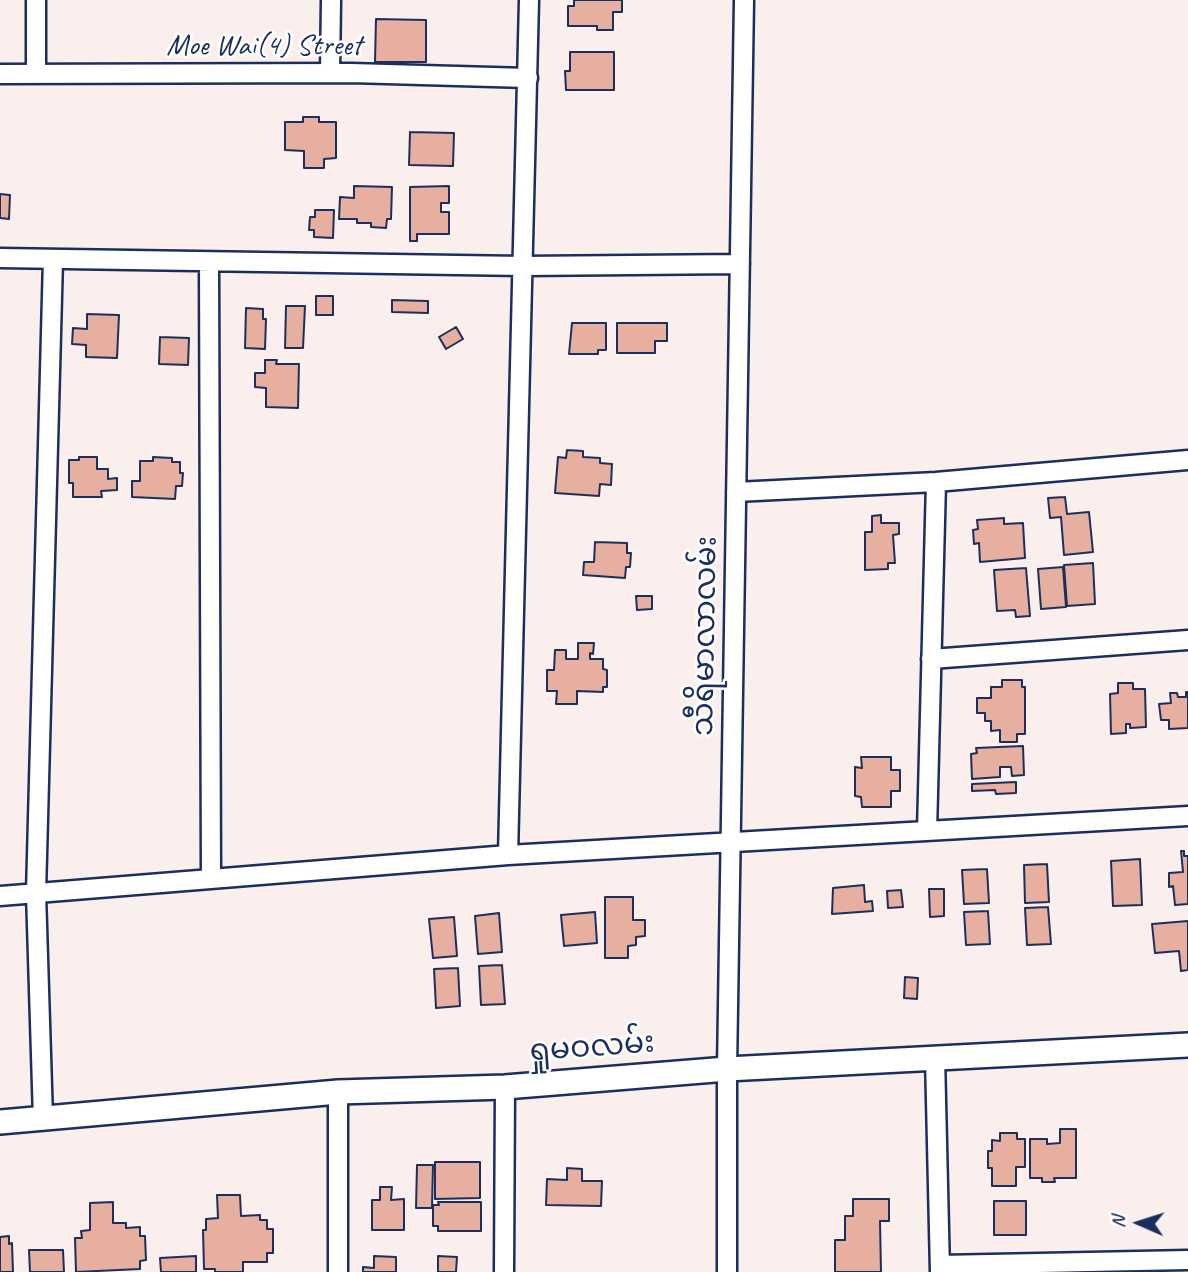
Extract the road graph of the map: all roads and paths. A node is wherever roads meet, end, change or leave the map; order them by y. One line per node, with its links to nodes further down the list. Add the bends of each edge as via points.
1 (36, 0): 7 (street)
2 (331, 0): 5 (street)
3 (529, 0): 8 (street)
4 (744, 0): 12 (street, သီရိမာလာလမ်း)
5 (330, 73): 7 (street, Moe Wai(4) Street); 8 (street, Moe Wai(4) Street)
6 (0, 74): 7 (street, Moe Wai(4) Street)
7 (36, 74)
8 (528, 78): 13 (street)
9 (0, 258): 10 (street)
10 (53, 260): 11 (street); 24 (street)
11 (209, 262): 13 (street); 23 (street)
12 (740, 264): 13 (street); 16 (street, သီရိမာလာလမ်း)
13 (523, 266): 22 (street)
14 (1188, 460): 15 (street)
15 (936, 482): 16 (street); 18 (street)
16 (736, 492): 21 (street, သီရိမာလာလမ်း)
17 (1188, 640): 18 (street)
18 (932, 659): 20 (street)
19 (1188, 816): 20 (street)
20 (927, 831): 21 (street)
21 (731, 841): 22 (street); 28 (street, သီရိမာလာလမ်း)
22 (508, 855): 23 (street)
23 (211, 879): 24 (street)
24 (36, 893): 25 (street); 31 (street)
25 (0, 896)
26 (1188, 1045): 27 (street, ရှုမဝလမ်း)
27 (935, 1057): 28 (street, ရှုမဝလမ်း); 34 (street)
28 (727, 1069): 29 (street, ရှုမဝလမ်း); 37 (street, သီရိမာလာလမ်း)
29 (505, 1087): 30 (street, ရှုမဝလမ်း); 36 (street)
30 (338, 1092): 31 (street, ရှုမဝလမ်း); 35 (street)
31 (43, 1119): 32 (street, ရှုမဝလမ်း)
32 (0, 1122)
33 (1188, 1260): 34 (street)
34 (940, 1269)
35 (338, 1272)
36 (504, 1272)
37 (727, 1272)

